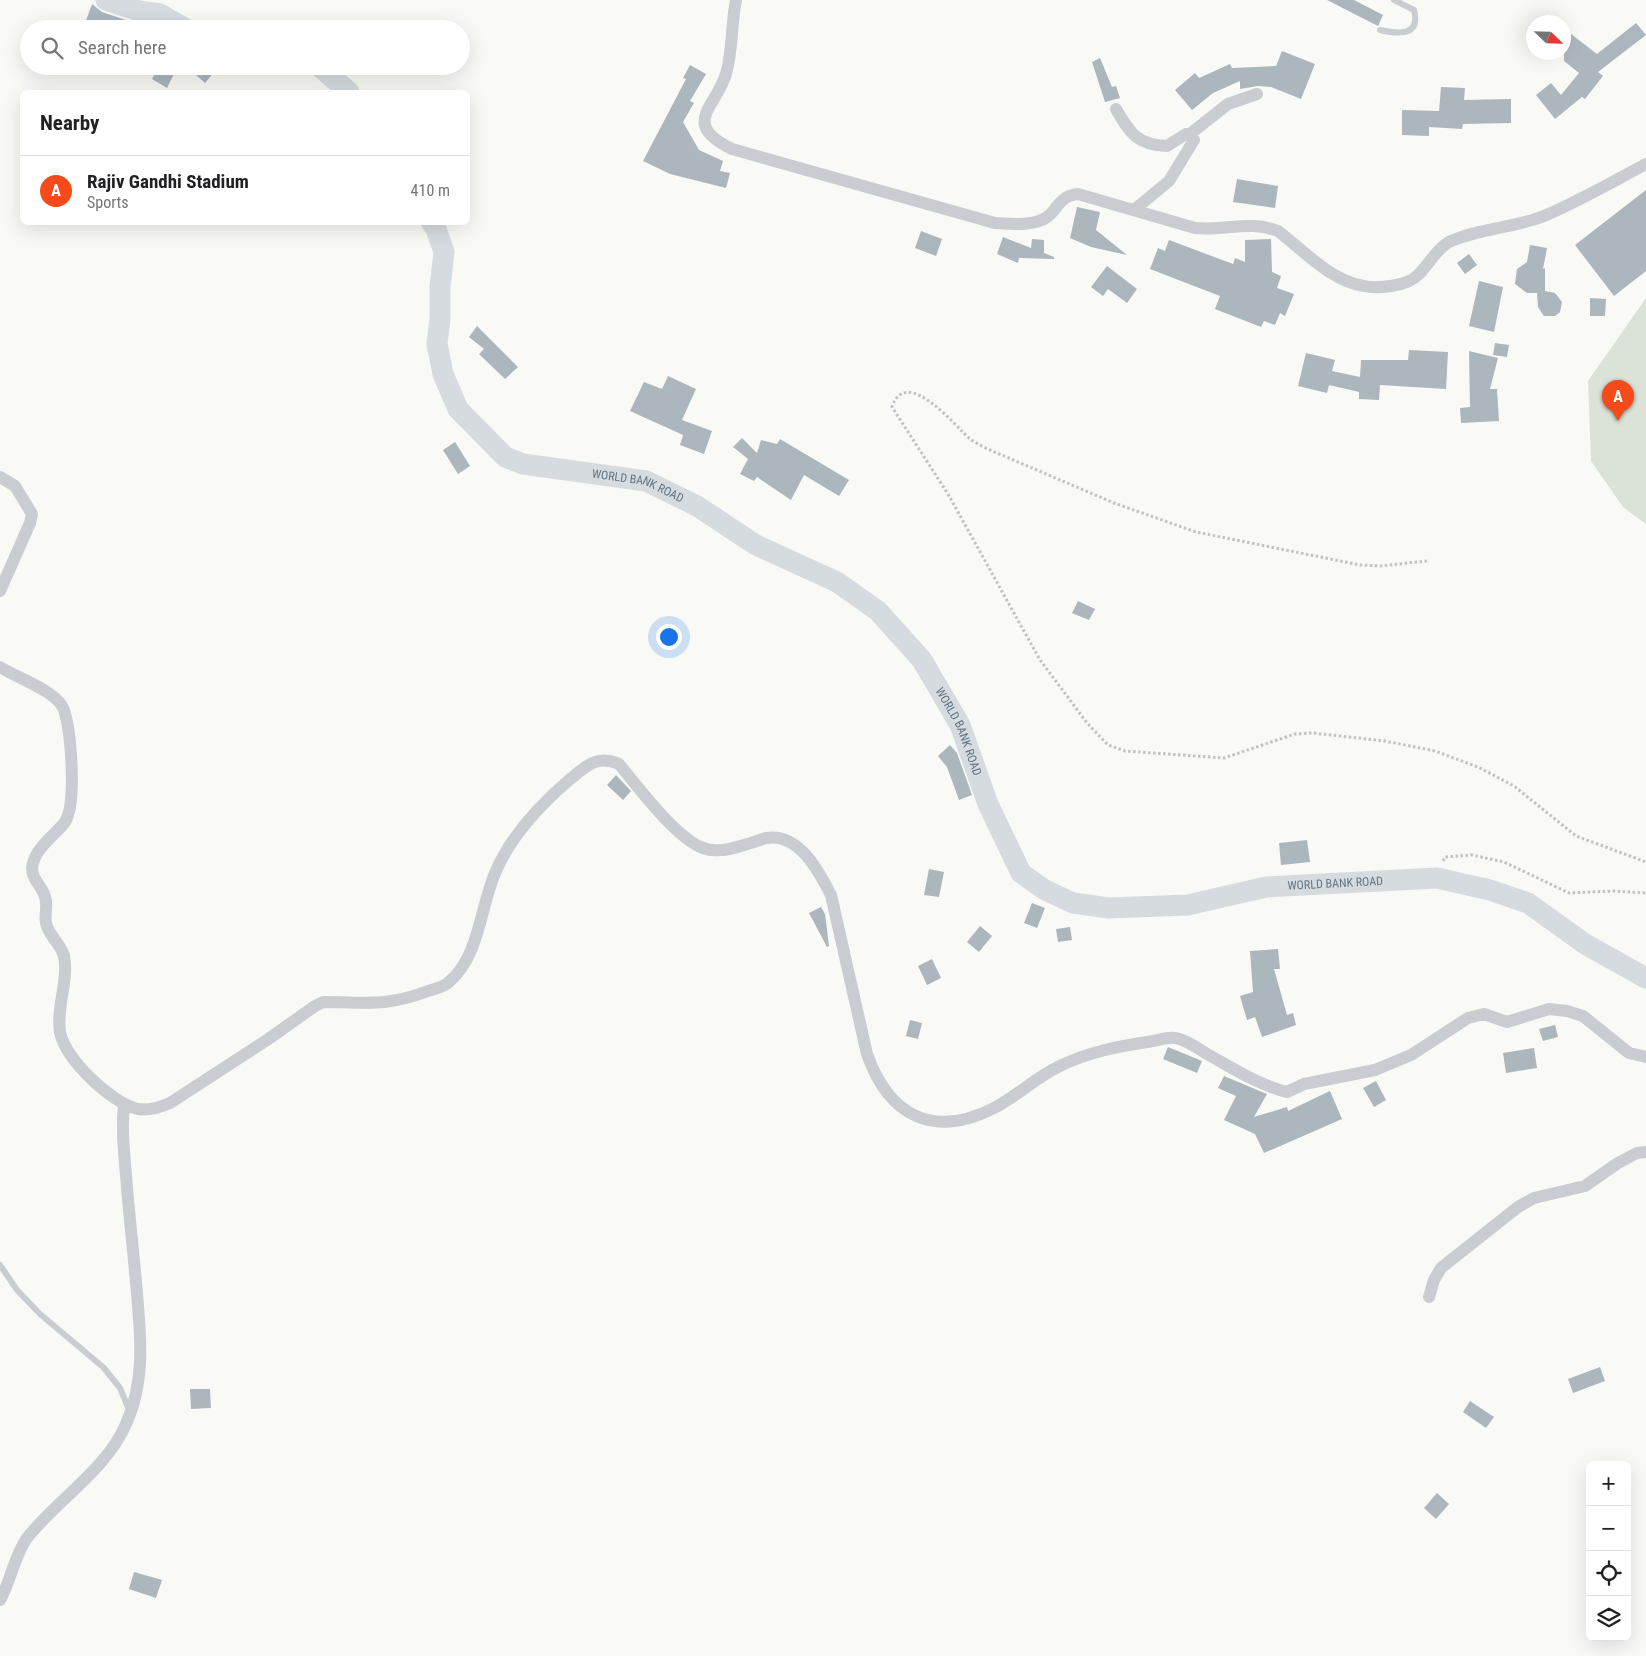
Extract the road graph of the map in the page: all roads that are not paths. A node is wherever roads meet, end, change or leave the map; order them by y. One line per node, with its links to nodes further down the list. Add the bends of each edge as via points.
1 (106, 0): 4 (main road, via 160,14)
2 (736, 0): 12 (street, via 726,73 710,102 704,122 717,142 732,149 995,223 1020,224 1043,220 1062,199 1078,194)
3 (1394, 0): 5 (lane, via 1414,10 1415,21 1402,34)
4 (170, 20)
5 (1380, 30)
6 (329, 75): 7 (main road)
7 (347, 90)
8 (1257, 94): 10 (street, via 1228,104)
9 (1116, 109): 10 (street, via 1130,133 1143,142 1167,146)
10 (1190, 134): 12 (street, via 1194,140 1190,149 1169,181)
11 (1646, 164): 12 (street, via 1543,216 1448,243 1416,278 1378,287 1350,283 1268,227 1251,224 1208,230)
12 (1134, 210)
13 (433, 225): 17 (main road, WORLD BANK ROAD, via 444,252 436,344 443,374 458,409 505,457 523,464 646,482 696,506 756,545 837,582 878,611 922,660 960,725 988,804 1020,873 1045,890 1073,903 1109,908 1188,905 1266,887 1437,878 1528,903 1585,944)
14 (0, 477): 15 (street, via 15,486 32,514)
15 (0, 591)
16 (0, 667): 19 (street, via 52,695 64,709 73,795 65,821 38,852 32,864 34,878 48,904 46,924 64,957 60,1031 65,1047 110,1095)
17 (1646, 978)
18 (1646, 1057): 19 (street, via 1629,1052 1582,1016 1567,1011 1549,1009 1507,1022 1484,1014 1468,1018 1410,1055 1375,1070 1304,1084 1287,1092 1270,1087 1176,1038 1112,1047 1057,1067 993,1108 957,1123 920,1120 886,1093 874,1073 831,895 804,853 781,838 768,838 732,849 703,848 660,813 619,764 600,760 590,763 554,794 506,850 495,873 470,953 461,971 447,984 389,1003 324,1002 170,1103 155,1109)
19 (124, 1105): 23 (street, via 122,1142 140,1329 140,1372)
20 (1646, 1152): 22 (street, via 1618,1163 1585,1186 1534,1198 1518,1206 1441,1268)
21 (0, 1265): 23 (lane, via 40,1314 103,1367 120,1388)
22 (1429, 1297)
23 (130, 1413): 24 (street, via 116,1443 99,1464 26,1540)
24 (0, 1600)

